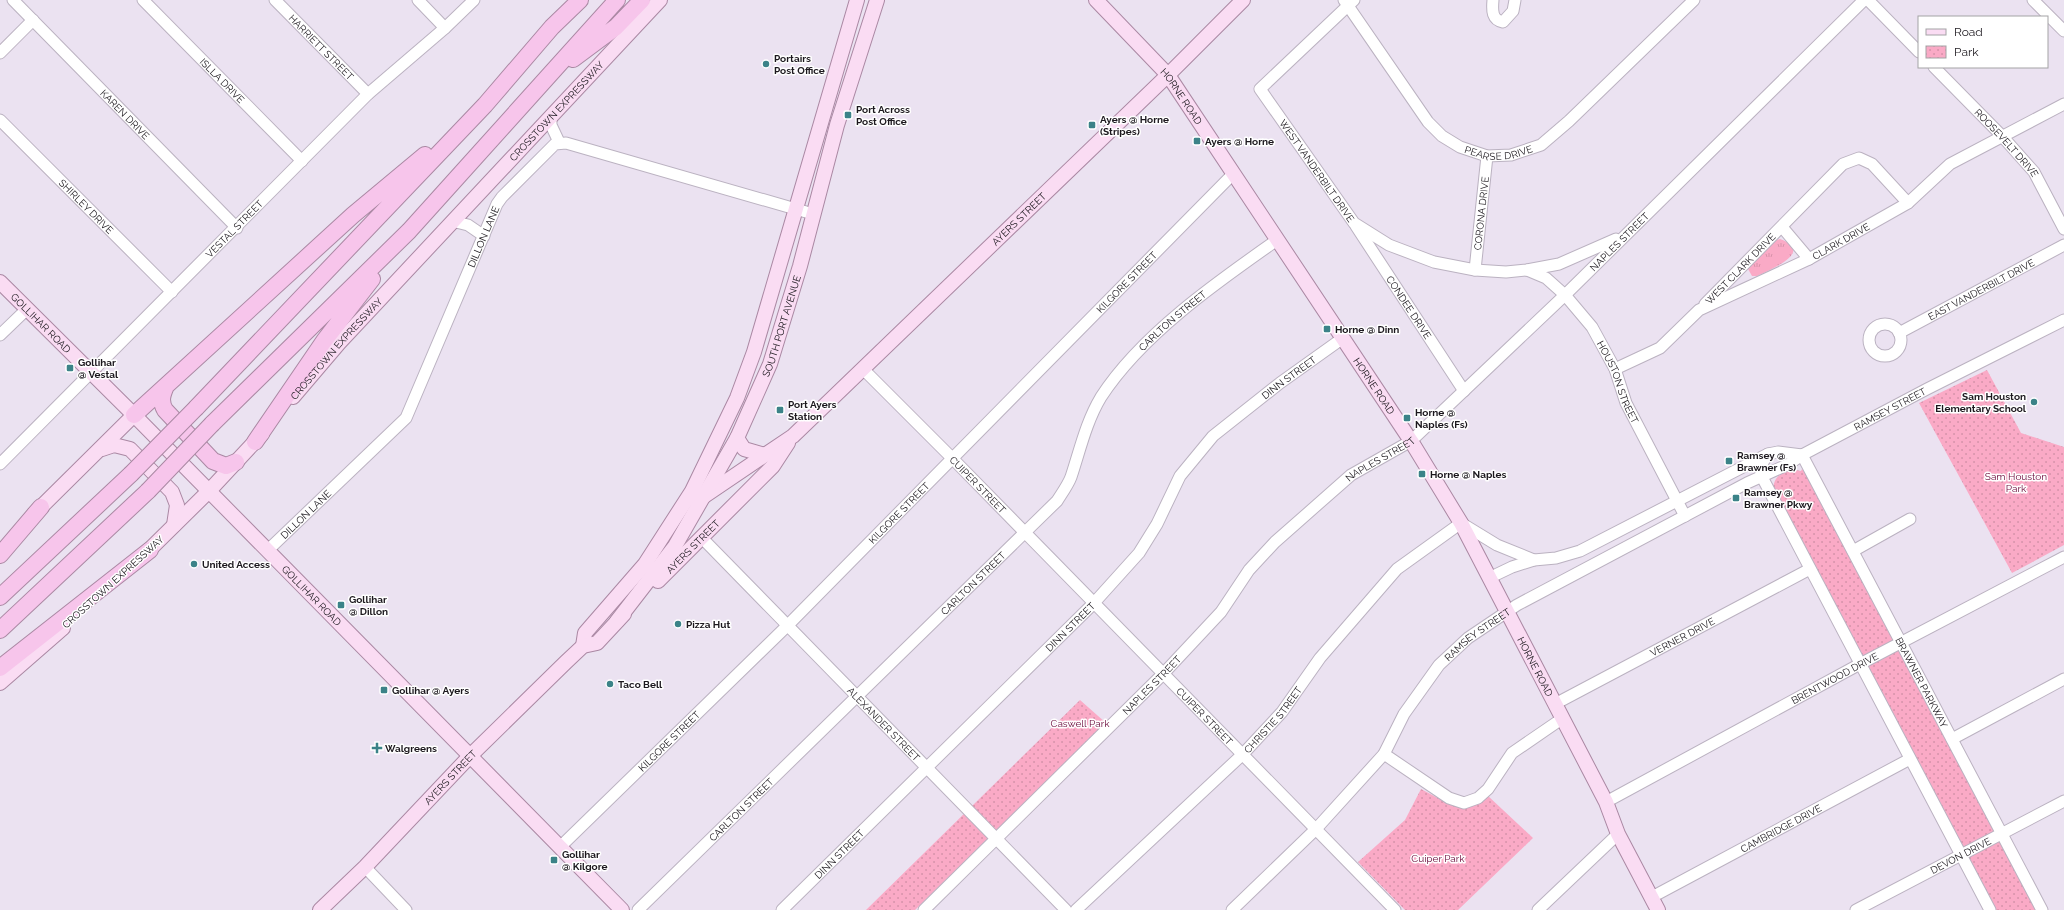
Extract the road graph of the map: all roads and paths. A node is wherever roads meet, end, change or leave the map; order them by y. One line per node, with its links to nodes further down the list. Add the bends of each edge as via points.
1 (14, 0): 21 (street, KAREN DRIVE)
2 (143, 0): 37 (street, ISLLA DRIVE)
3 (275, 0): 29 (street, HARRIETT STREET)
4 (418, 0): 22 (street)
5 (474, 0): 22 (street, VESTAL STREET)
6 (580, 0): 31 (highway, via 552,27)
7 (617, 0): 28 (highway)
8 (642, 0): 28 (highway, via 616,27)
9 (660, 0): 32 (main road, CROSSTOWN EXPRESSWAY)
10 (857, 0): 40 (main road, SOUTH PORT AVENUE)
11 (876, 0): 41 (main road, SOUTH PORT AVENUE)
12 (1096, 0): 27 (main road, HORNE ROAD)
13 (1243, 0): 27 (main road, AYERS STREET)
14 (1492, 0): 15 (street, via 1494,17 1497,21 1503,22 1512,11)
15 (1515, 0)
16 (1694, 0): 36 (street, PEARSE DRIVE, via 1569,121 1541,144 1511,155)
17 (1864, 0): 49 (street, NAPLES STREET)
18 (1868, 0): 24 (street)
19 (2033, 0): 23 (street)
20 (1348, 2): 36 (street, PEARSE DRIVE, via 1416,104 1442,136 1460,148); 43 (street, WEST VANDERBILT DRIVE, via 1260,89)
21 (33, 20): 25 (street); 45 (street, KAREN DRIVE)
22 (445, 28): 29 (street, VESTAL STREET)
23 (2064, 31)
24 (1918, 51)
25 (0, 54)
26 (1935, 68): 34 (street, ROOSEVELT DRIVE)
27 (1168, 75): 38 (main road, HORNE ROAD); 64 (main road, AYERS STREET)
28 (545, 80): 47 (highway)
29 (368, 94): 37 (street, VESTAL STREET)
30 (2064, 104): 34 (street, CLARK DRIVE)
31 (485, 105): 67 (highway, via 353,215); 101 (highway, bridge, via 131,474)
32 (551, 115): 35 (street, via 551,125); 42 (main road, CROSSTOWN EXPRESSWAY)
33 (0, 120): 56 (street, SHIRLEY DRIVE)
34 (2002, 136): 39 (street, CLARK DRIVE, via 1950,164); 46 (street, ROOSEVELT DRIVE, via 2034,172)
35 (559, 142): 40 (street); 48 (street, DILLON LANE, via 502,197)
36 (1487, 156): 53 (street, CORONA DRIVE)
37 (302, 161): 45 (street, VESTAL STREET)
38 (1233, 174): 50 (main road, HORNE ROAD); 78 (street, KILGORE STREET)
39 (1908, 203): 44 (street, WEST CLARK DRIVE, via 1872,164 1859,158 1843,164); 52 (street, CLARK DRIVE)
40 (795, 209): 41 (street); 83 (main road, SOUTH PORT AVENUE, via 744,380)
41 (813, 214): 71 (main road, SOUTH PORT AVENUE, via 770,364)
42 (452, 221): 48 (street, via 468,225); 73 (main road, CROSSTOWN EXPRESSWAY, via 339,343)
43 (1354, 223): 53 (street, WEST VANDERBILT DRIVE, via 1389,245 1434,262); 68 (street, CONDEE DRIVE)
44 (1782, 227): 52 (street, WEST CLARK DRIVE); 59 (street, WEST CLARK DRIVE)
45 (237, 228): 56 (street, VESTAL STREET)
46 (2064, 229)
47 (409, 230): 73 (highway, via 324,341); 106 (highway, bridge, via 212,424 148,491)
48 (484, 236): 94 (street, DILLON LANE, via 406,418)
49 (1623, 236): 54 (street, WEST VANDERBILT DRIVE, via 1559,264); 57 (street, NAPLES STREET)
50 (1277, 240): 63 (main road, HORNE ROAD); 90 (street, CARLTON STREET, via 1212,286 1124,366 1101,398 1083,435 1070,478 1057,500)
51 (2064, 246): 61 (street, EAST VANDERBILT DRIVE)
52 (1809, 259): 59 (street, CLARK DRIVE)
53 (1475, 270): 54 (street, WEST VANDERBILT DRIVE)
54 (1527, 270): 57 (street, HOUSTON STREET, via 1546,278)
55 (0, 282): 58 (main road, GOLLIHAR ROAD)
56 (172, 292): 66 (street, VESTAL STREET)
57 (1565, 295): 65 (street, HOUSTON STREET, via 1592,327); 68 (street, NAPLES STREET)
58 (27, 309): 62 (street); 66 (main road, GOLLIHAR ROAD)
59 (1698, 310): 65 (street, CLARK DRIVE, via 1660,348)
60 (2064, 320): 77 (street, RAMSEY STREET)
61 (1899, 332)
62 (0, 335)
63 (1343, 338): 72 (main road, HORNE ROAD); 102 (street, DINN STREET, via 1213,436 1180,476 1140,553)
64 (863, 369): 70 (main road, AYERS STREET); 78 (street, CUIPER STREET)
65 (1614, 369): 84 (street, HOUSTON STREET, via 1626,403)
66 (92, 373): 69 (main road, GOLLIHAR ROAD); 80 (street, VESTAL STREET)
67 (166, 386): 69 (highway); 79 (highway, via 162,395 165,410 213,461 226,466)
68 (1464, 391): 72 (street, NAPLES STREET)
69 (134, 415): 74 (main road); 82 (main road, GOLLIHAR ROAD)
70 (793, 436): 76 (main road, AYERS STREET); 91 (main road, AYERS STREET, via 773,466)
71 (737, 438): 76 (main road, via 744,449); 83 (main road, SOUTH PORT AVENUE)
72 (1411, 441): 88 (main road, HORNE ROAD); 111 (street, NAPLES STREET, via 1351,475 1275,542 1249,570 1221,612)
73 (256, 442): 79 (main road, CROSSTOWN EXPRESSWAY)
74 (102, 448): 85 (main road); 89 (main road, via 114,445 130,449 172,492 177,505)
75 (1768, 454): 77 (street, via 1778,452); 81 (street, via 1762,463); 84 (street)
76 (765, 455): 83 (main road, AYERS STREET)
77 (1802, 455): 81 (street, RAMSEY STREET); 95 (street, BRAWNER PARKWAY)
78 (952, 457): 90 (street, CUIPER STREET); 105 (street, KILGORE STREET)
79 (236, 462): 82 (main road, CROSSTOWN EXPRESSWAY)
80 (0, 464)
81 (1762, 477): 86 (street, RAMSEY STREET); 99 (street)
82 (209, 491): 89 (main road, CROSSTOWN EXPRESSWAY); 94 (main road, GOLLIHAR ROAD)
83 (698, 494): 104 (main road, SOUTH PORT AVENUE, via 675,546); 108 (main road, AYERS STREET, via 645,564 585,633)
84 (1676, 500): 86 (street, HOUSTON STREET); 98 (street, via 1580,551 1556,558)
85 (41, 508): 92 (main road); 96 (highway)
86 (1685, 516): 103 (street, RAMSEY STREET)
87 (1910, 519): 95 (street)
88 (1461, 523): 98 (street, via 1497,545); 100 (main road, HORNE ROAD); 118 (street, CHRISTIE STREET, via 1397,569 1320,658 1282,712)
89 (174, 525): 93 (main road, CROSSTOWN EXPRESSWAY)
90 (1024, 532): 102 (street, CUIPER STREET); 114 (street, CARLTON STREET)
91 (702, 538): 104 (main road, AYERS STREET); 105 (street, ALEXANDER STREET)
92 (0, 547)
93 (150, 550): 110 (highway); 113 (main road, CROSSTOWN EXPRESSWAY)
94 (268, 550): 120 (main road, GOLLIHAR ROAD)
95 (1853, 551): 107 (street, BRAWNER PARKWAY)
96 (0, 555)
97 (2064, 557): 107 (street, BRENTWOOD DRIVE)
98 (1534, 560): 100 (street)
99 (1810, 569): 109 (street); 115 (street, VERNER DRIVE)
100 (1489, 578): 103 (main road, HORNE ROAD)
101 (0, 597)
102 (1093, 604): 111 (street, CUIPER STREET); 122 (street, DINN STREET)
103 (1507, 612): 115 (main road, HORNE ROAD); 119 (street, RAMSEY STREET, via 1468,638 1439,665 1404,714)
104 (617, 621): 108 (main road, AYERS STREET, via 597,643)
105 (788, 625): 114 (street, ALEXANDER STREET); 129 (street, KILGORE STREET)
106 (0, 630)
107 (1902, 643): 109 (street, BRENTWOOD DRIVE); 117 (street, BRAWNER PARKWAY)
108 (583, 646): 120 (main road, AYERS STREET)
109 (1860, 664): 121 (street); 124 (street, BRENTWOOD DRIVE)
110 (0, 668)
111 (1163, 674): 118 (street, CUIPER STREET); 128 (street, NAPLES STREET)
112 (2064, 679): 117 (street)
113 (0, 683)
114 (857, 698): 122 (street, ALEXANDER STREET); 137 (street, CARLTON STREET)
115 (1555, 704): 116 (main road, HORNE ROAD)
116 (1563, 718): 119 (street, via 1512,752 1488,789 1478,798 1464,803 1449,798); 124 (main road, HORNE ROAD)
117 (1952, 739): 127 (street, BRAWNER PARKWAY)
118 (1243, 754): 125 (street, CUIPER STREET); 141 (street, CHRISTIE STREET)
119 (1384, 754): 125 (street, RAMSEY STREET)
120 (470, 756): 129 (main road, GOLLIHAR ROAD); 131 (main road, AYERS STREET)
121 (1910, 759): 130 (street); 132 (street, CAMBRIDGE DRIVE)
122 (927, 767): 128 (street, ALEXANDER STREET); 138 (street, DINN STREET)
123 (2064, 801): 127 (street, DEVON DRIVE)
124 (1606, 802): 126 (main road, HORNE ROAD)
125 (1316, 829): 133 (street, CUIPER STREET); 142 (street, RAMSEY STREET)
126 (1618, 834): 132 (main road, HORNE ROAD); 143 (street)
127 (2002, 834): 130 (street, DEVON DRIVE); 146 (street, BRAWNER PARKWAY)
128 (996, 838): 139 (street, NAPLES STREET); 140 (street, ALEXANDER STREET)
129 (560, 847): 136 (main road, GOLLIHAR ROAD)
130 (1961, 856): 144 (street, DEVON DRIVE); 145 (street)
131 (365, 867): 134 (main road, AYERS STREET); 135 (street)
132 (1655, 904)
133 (1389, 908)
134 (320, 910)
135 (406, 910)
136 (622, 910)
137 (638, 910)
138 (782, 910)
139 (924, 910)
140 (1066, 910)
141 (1076, 910)
142 (1232, 910)
143 (1538, 910)
144 (1856, 910)
145 (1990, 910)
146 (2042, 910)

